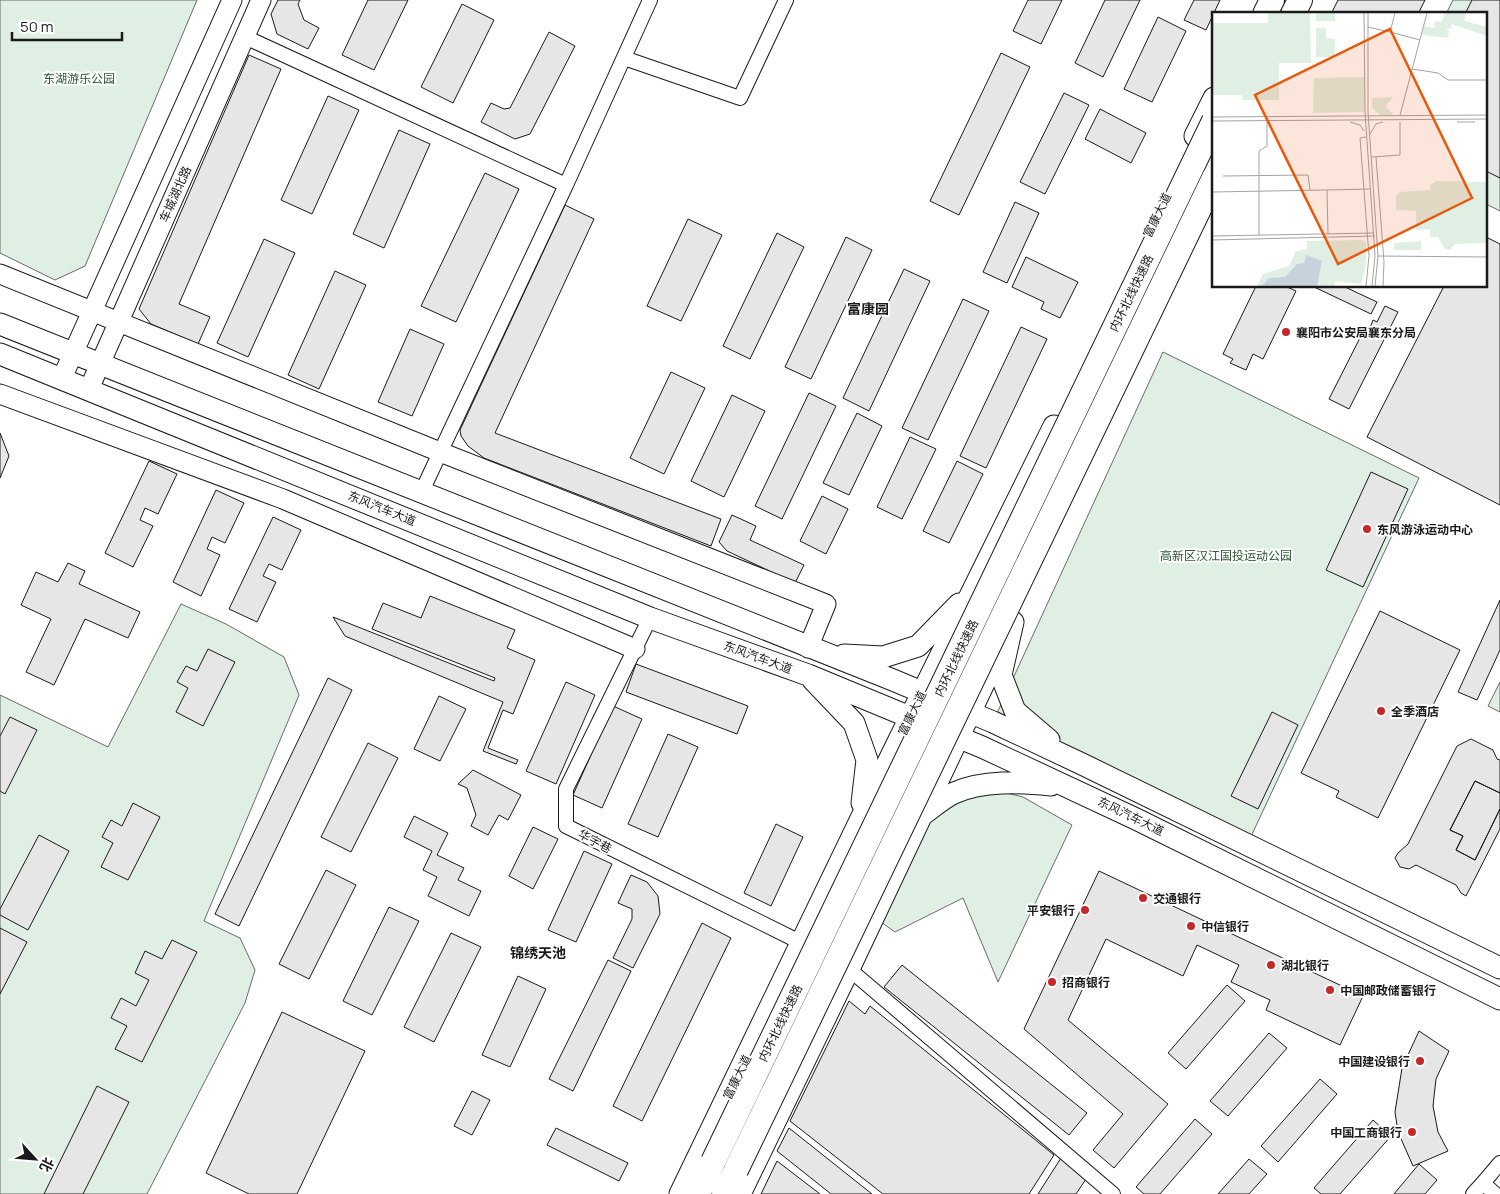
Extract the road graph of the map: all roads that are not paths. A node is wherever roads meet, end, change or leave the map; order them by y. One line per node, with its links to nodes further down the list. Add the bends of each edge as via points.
1 (232, 0): 21 (street)
2 (261, 0): 13 (street, 车城湖北路)
3 (650, 0): 14 (street)
4 (786, 0): 14 (street, via 740,98)
5 (1261, 0): 9 (main road)
6 (1272, 0): 10 (highway)
7 (1300, 0): 11 (highway)
8 (1311, 0): 12 (main road)
9 (1255, 12)
10 (1267, 12)
11 (1294, 12)
12 (1305, 12)
13 (245, 37): 18 (street); 22 (street, 车城湖北路)
14 (624, 58): 18 (street)
15 (1212, 102): 32 (main road, 富康大道)
16 (1212, 125): 53 (highway, 内环北线快速路, bridge)
17 (1212, 182): 54 (highway, 内环北线快速路, bridge)
18 (566, 185): 30 (street)
19 (1212, 207): 34 (main road)
20 (0, 274): 21 (street)
21 (91, 311): 22 (street); 24 (street)
22 (118, 322): 26 (street, 车城湖北路); 30 (street)
23 (0, 324): 24 (main road, 东风汽车大道)
24 (72, 353): 26 (main road, 东风汽车大道); 27 (street)
25 (0, 354): 27 (main road, 东风汽车大道)
26 (99, 364): 28 (street, 车城湖北路); 31 (main road, 东风汽车大道)
27 (62, 378): 28 (main road, 东风汽车大道)
28 (88, 388): 33 (main road, 东风汽车大道)
29 (0, 394): 35 (street, via 283,500)
30 (440, 452): 31 (street); 36 (street, via 826,604)
31 (422, 491): 36 (main road, 东风汽车大道)
32 (974, 587): 36 (main road, via 918,646 883,657); 38 (main road, 富康大道)
33 (650, 618): 35 (street, 华宇巷); 37 (main road, 东风汽车大道)
34 (1013, 622): 39 (main road); 42 (main road, via 1000,675 1015,711)
35 (634, 649): 46 (street, 华宇巷, via 566,789 566,826)
36 (817, 651): 38 (main road, 东风汽车大道)
37 (808, 675): 40 (main road, 东风汽车大道); 45 (main road, via 854,723 867,760)
38 (922, 693): 39 (main road, 东风汽车大道); 40 (main road, 富康大道)
39 (970, 712): 41 (main road); 42 (main road, 东风汽车大道)
40 (910, 717): 41 (main road, 东风汽车大道); 45 (main road, 富康大道)
41 (958, 737): 43 (main road, 东风汽车大道); 44 (main road)
42 (1070, 758): 47 (main road, 东风汽车大道)
43 (1066, 786): 44 (main road, via 1022,782 991,784 955,793); 49 (main road, 东风汽车大道)
44 (922, 815): 48 (main road)
45 (860, 821): 46 (main road, 富康大道)
46 (802, 943): 52 (main road, 富康大道)
47 (1500, 968)
48 (849, 969): 55 (main road); 56 (street)
49 (1500, 999)
50 (1500, 1163): 51 (street)
51 (1483, 1183): 57 (street); 58 (street)
52 (680, 1194)
53 (698, 1194)
54 (724, 1194)
55 (740, 1194)
56 (1113, 1194)
57 (1473, 1194)
58 (1495, 1194)

